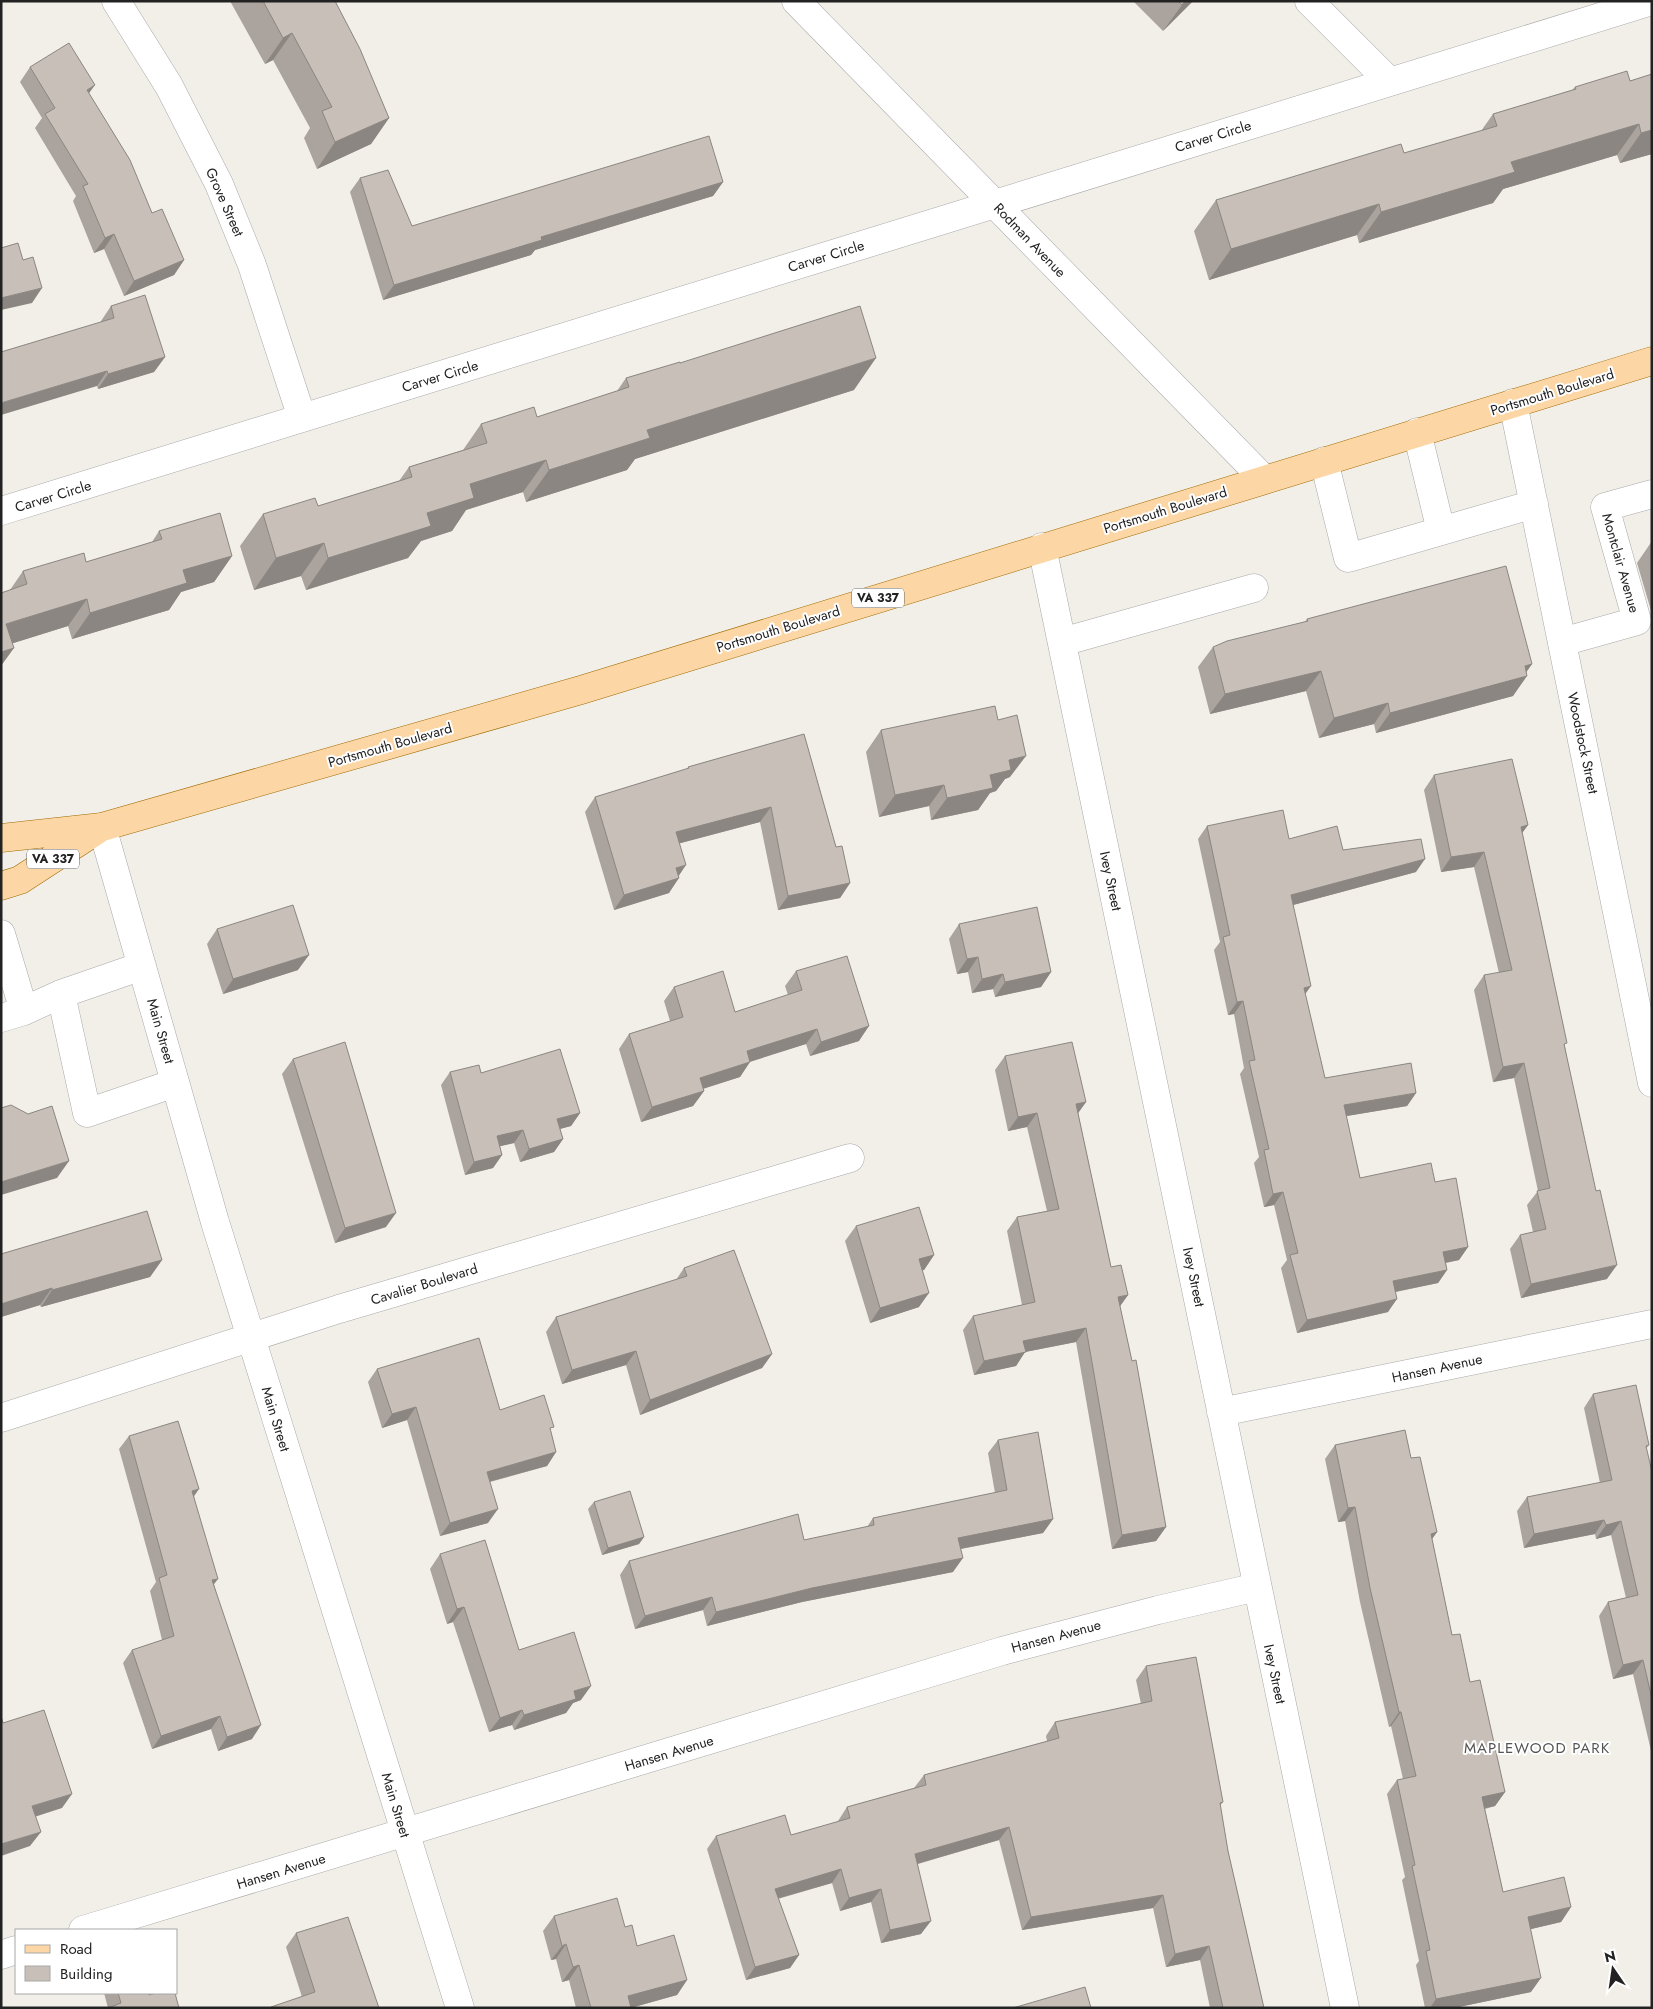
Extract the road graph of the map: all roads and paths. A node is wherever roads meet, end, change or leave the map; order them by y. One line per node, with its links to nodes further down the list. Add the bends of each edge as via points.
1 (116, 1): 9 (street, Grove Street, via 169,86 219,184 252,265)
2 (796, 1): 6 (street, Rodman Avenue)
3 (1309, 1): 5 (street)
4 (1652, 2): 5 (street, Carver Circle)
5 (1389, 81): 6 (street, Carver Circle)
6 (994, 204): 9 (street, Carver Circle); 12 (street, Rodman Avenue)
7 (1652, 361): 8 (main road, Portsmouth Boulevard / VA 337)
8 (1513, 403): 10 (main road, Portsmouth Boulevard / VA 337); 14 (street, Woodstock Street)
9 (302, 418): 15 (street, Carver Circle)
10 (1417, 432): 11 (main road, Portsmouth Boulevard / VA 337); 16 (street)
11 (1324, 461): 12 (main road, Portsmouth Boulevard / VA 337); 16 (street, via 1348,558)
12 (1264, 479): 17 (main road, Portsmouth Boulevard / VA 337)
13 (1652, 494): 20 (street, Montclair Avenue, via 1605,507 1637,620)
14 (1534, 504): 16 (street); 20 (street, Woodstock Street)
15 (1, 511)
16 (1440, 531)
17 (1042, 547): 19 (street, Ivey Street); 21 (main road, Portsmouth Boulevard / VA 337, via 581,690)
18 (1254, 588): 19 (street)
19 (1062, 642): 33 (street, Ivey Street)
20 (1562, 642): 29 (street, Woodstock Street)
21 (102, 827): 22 (main road, Portsmouth Boulevard / VA 337); 23 (main road, Portsmouth Boulevard / VA 337, via 20,880); 25 (street, Main Street)
22 (1, 838)
23 (1, 886)
24 (1, 934): 27 (street)
25 (142, 966): 26 (street); 28 (street, Main Street)
26 (61, 994): 27 (street); 28 (street, via 87,1113)
27 (13, 1015)
28 (176, 1082): 32 (street, Main Street)
29 (1652, 1083)
30 (850, 1158): 32 (street, Cavalier Boulevard, via 348,1306)
31 (1652, 1324): 33 (street, Hansen Avenue)
32 (251, 1338): 34 (street, Cavalier Boulevard); 36 (street, Main Street)
33 (1222, 1412): 35 (street, Ivey Street)
34 (1, 1418)
35 (1257, 1587): 36 (street, Hansen Avenue, via 1002,1651); 41 (street, Ivey Street)
36 (405, 1834): 37 (street, Hansen Avenue); 40 (street, Main Street)
37 (86, 1929)
38 (15, 1950): 39 (street)
39 (1, 1955)
40 (460, 2008)
41 (1345, 2008)

